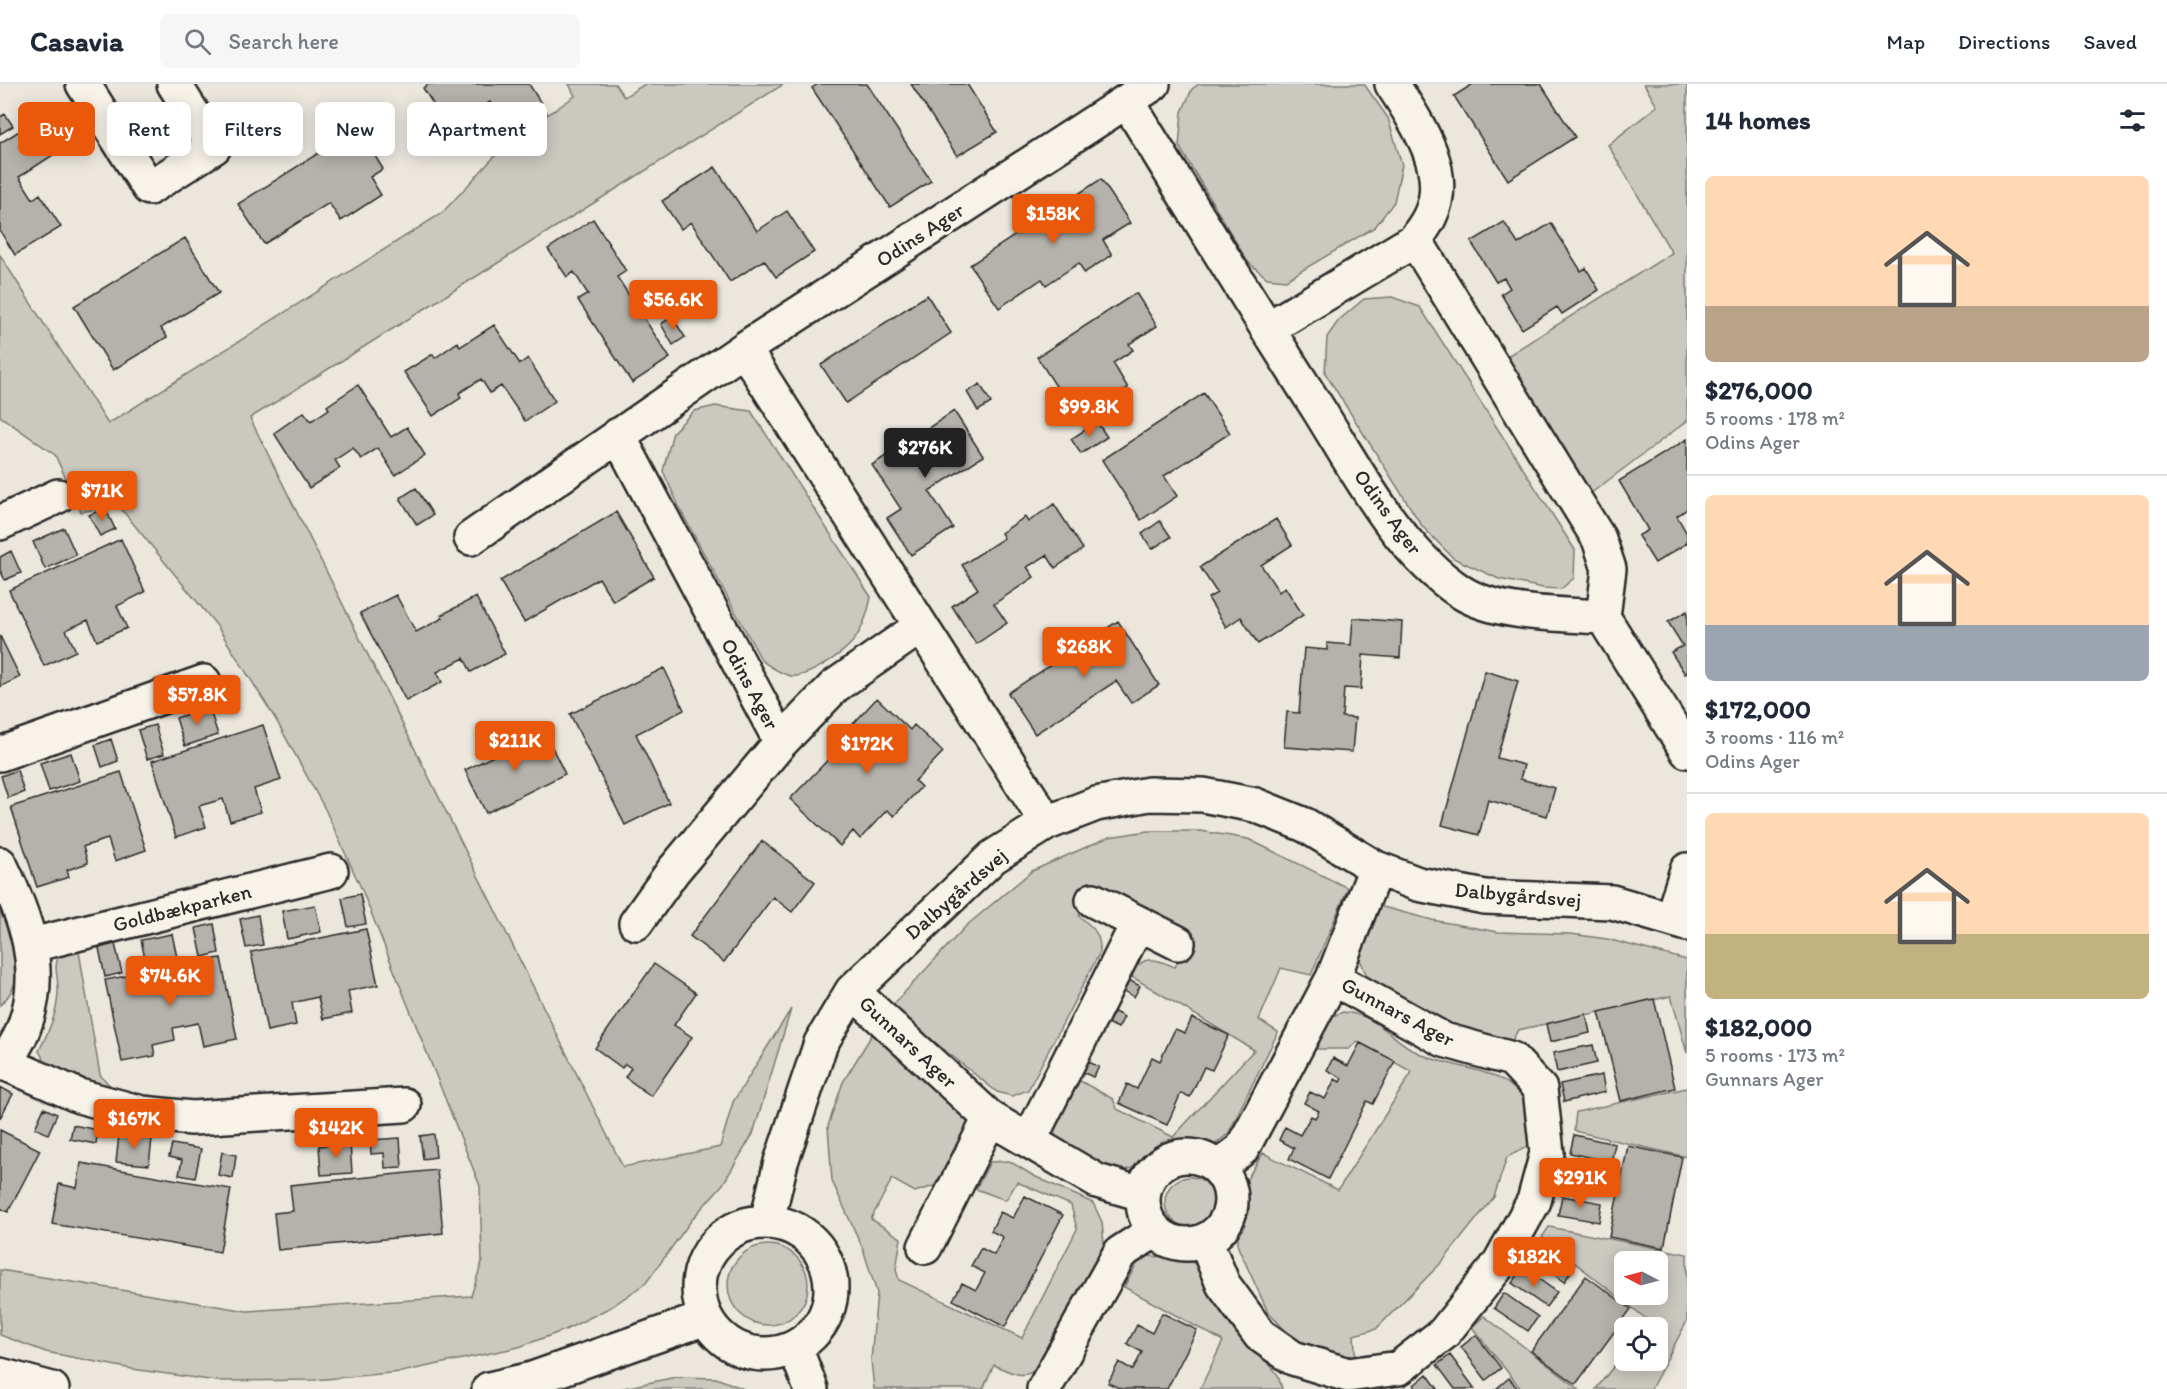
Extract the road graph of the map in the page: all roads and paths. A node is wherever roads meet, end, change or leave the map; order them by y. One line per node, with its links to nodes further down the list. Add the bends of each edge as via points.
1 (83, 84): 2 (street, via 149,188 214,147)
2 (174, 84)
3 (1392, 84): 5 (street, via 1420,128 1432,159 1435,191 1431,214)
4 (1140, 93): 6 (street, Odins Ager); 7 (street, Odins Ager)
5 (1415, 240): 6 (street); 12 (street, via 1599,539 1609,568)
6 (1267, 329): 12 (street, Odins Ager, via 1401,536 1431,569 1463,594 1510,609)
7 (744, 349): 8 (street, Odins Ager); 13 (street)
8 (618, 435): 11 (street, Odins Ager); 15 (street, Odins Ager)
9 (58, 496): 10 (street)
10 (0, 523)
11 (471, 538)
12 (1603, 617): 16 (street)
13 (920, 627): 15 (street, Odins Ager, via 835,686); 18 (street)
14 (204, 682): 17 (street)
15 (781, 742): 26 (street, Odins Ager, via 673,871)
16 (1687, 751)
17 (0, 754)
18 (1047, 824): 20 (street, Dalbygårdsvej, via 1096,804 1149,794 1203,795 1255,805 1305,825); 30 (street, Dalbygårdsvej, via 993,857)
19 (0, 864): 28 (street)
20 (1376, 868): 24 (street, Dalbygårdsvej, via 1418,884 1485,897 1612,902); 29 (street, Gunnars Ager)
21 (1687, 870): 24 (street)
22 (331, 871): 28 (street, Goldbækparken)
23 (1093, 900): 25 (street)
24 (1679, 921)
25 (1138, 922): 27 (street); 34 (street)
26 (636, 923)
27 (1178, 943)
28 (32, 945): 31 (street, via 32,991 24,1028)
29 (1333, 978): 35 (street, Gunnars Ager, via 1242,1149); 39 (street, Gunnars Ager, via 1443,1040 1512,1059 1540,1089 1547,1153 1534,1201 1499,1264 1444,1333 1399,1368 1348,1375 1293,1358 1260,1335 1222,1284)
30 (852, 991): 33 (street, Gunnars Ager); 37 (street, Dalbygårdsvej, via 821,1043 781,1162)
31 (2, 1062): 32 (street, via 79,1096 142,1113 192,1118)
32 (404, 1105)
33 (990, 1118): 34 (street, Gunnars Ager); 40 (street)
34 (1029, 1141): 36 (street, Gunnars Ager, via 1097,1181)
35 (1219, 1167): 36 (street, via 1206,1158 1177,1156 1152,1172); 39 (street, via 1228,1180 1232,1211 1219,1233)
36 (1143, 1194): 38 (street, via 1146,1218)
37 (766, 1221): 41 (street, via 747,1223 729,1231 709,1253 699,1280 699,1300); 42 (street, via 788,1225 807,1236 822,1252 830,1273 831,1295 825,1316 813,1334)
38 (1154, 1231): 39 (street, via 1172,1243 1192,1245); 47 (street, via 1120,1253)
39 (1205, 1240)
40 (925, 1247)
41 (706, 1318): 42 (street, via 718,1335 735,1347 754,1353 775,1353); 45 (street, via 532,1379)
42 (795, 1347): 46 (street)
43 (0, 1375): 44 (street)
44 (52, 1389)
45 (489, 1389)
46 (811, 1389)
47 (1044, 1389)

